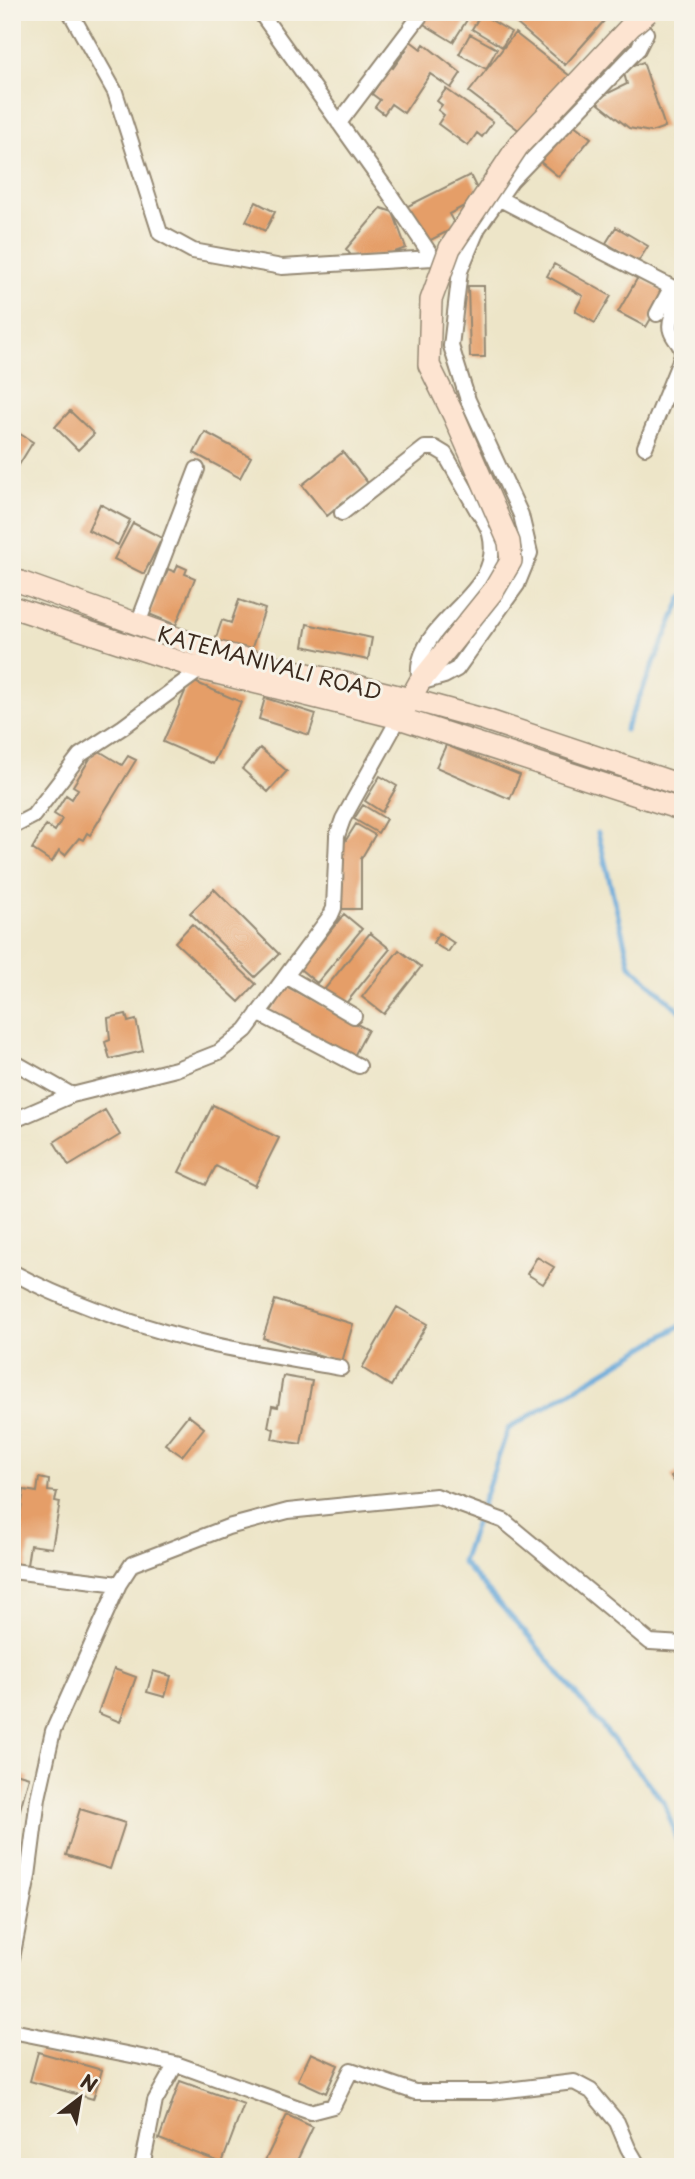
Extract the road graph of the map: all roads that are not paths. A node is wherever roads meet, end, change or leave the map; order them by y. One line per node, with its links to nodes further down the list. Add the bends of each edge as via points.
1 (70, 12): 8 (street, via 115,92 160,233 192,251 282,267)
2 (260, 12): 6 (street)
3 (424, 12): 6 (street)
4 (624, 12): 7 (street, via 646,33 638,49)
5 (648, 12): 19 (main road, bridge, via 518,146 450,248 431,300 429,365 509,542 511,561 494,590)
6 (339, 123): 8 (street)
7 (498, 198): 9 (street, via 478,228); 10 (street)
8 (433, 258): 9 (street)
9 (460, 271): 19 (street, via 452,346 468,400 521,515 530,553 517,585 457,669)
10 (679, 291): 11 (street); 12 (street, via 670,330 682,356)
11 (657, 314)
12 (645, 447)
13 (197, 469): 17 (street)
14 (342, 513): 19 (street, via 425,448 435,448 444,454 490,531 492,562 482,581 432,638 420,661)
15 (12, 579): 17 (main road, KATEMANIVALI ROAD)
16 (12, 607): 18 (main road, KATEMANIVALI ROAD)
17 (137, 626): 19 (main road, KATEMANIVALI ROAD, via 213,651)
18 (201, 669): 20 (main road, KATEMANIVALI ROAD); 25 (street, via 80,755 33,816)
19 (414, 691): 20 (main road); 21 (main road, KATEMANIVALI ROAD)
20 (399, 718): 22 (main road, KATEMANIVALI ROAD); 26 (street, via 337,836 331,915)
21 (584, 752): 22 (main road); 23 (main road, KATEMANIVALI ROAD)
22 (578, 776): 24 (main road, KATEMANIVALI ROAD)
23 (683, 786)
24 (683, 810)
25 (12, 827)
26 (286, 976): 27 (street); 28 (street)
27 (258, 1013): 30 (street); 31 (street, via 219,1052 176,1069)
28 (354, 1016)
29 (12, 1061): 31 (street)
30 (359, 1066)
31 (72, 1095): 32 (street)
32 (12, 1121)
33 (12, 1272): 34 (street, via 113,1314 193,1340)
34 (341, 1368)
35 (12, 1571): 36 (street)
36 (119, 1584): 37 (street, via 132,1564 228,1527 288,1511 436,1496 504,1521 650,1642); 38 (street, via 53,1731)
37 (683, 1644)
38 (12, 1958)
39 (12, 2031): 40 (street)
40 (176, 2064): 41 (street, via 155,2101); 42 (street, via 310,2112 333,2106 351,2070 415,2092 491,2092 574,2082 591,2091 617,2122)
41 (142, 2167)
42 (643, 2167)

